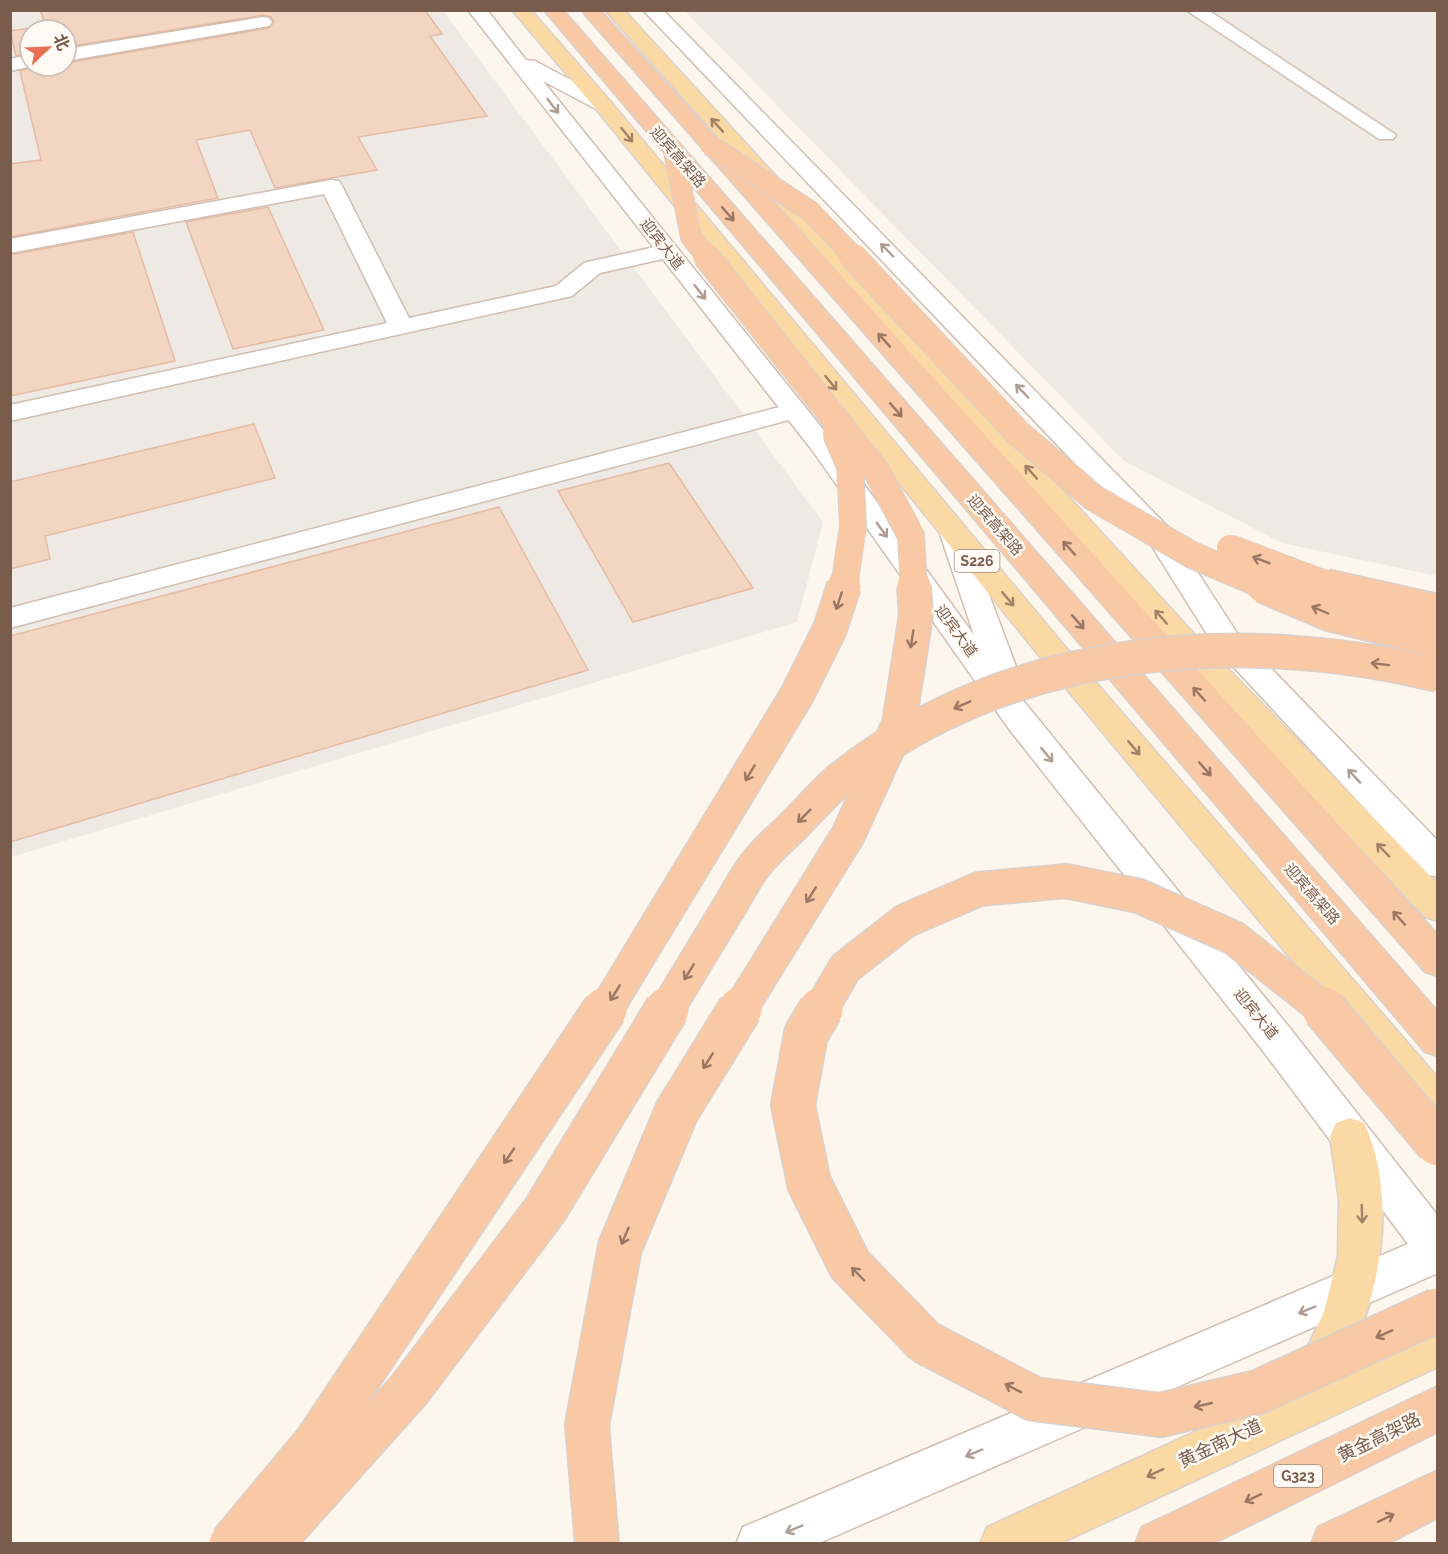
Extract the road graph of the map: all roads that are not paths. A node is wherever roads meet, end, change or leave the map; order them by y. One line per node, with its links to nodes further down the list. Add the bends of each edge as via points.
1 (477, 10): 11 (street, 迎宾大道)
2 (521, 10): 13 (main road, S226)
3 (553, 10): 16 (highway, 迎宾高架路)
4 (590, 10): 15 (highway)
5 (614, 10): 9 (main road)
6 (652, 10): 12 (street)
7 (1195, 10): 14 (street)
8 (263, 22): 10 (street)
9 (638, 37): 12 (street); 30 (main road, one-way to 9, via 1186,644)
10 (78, 53)
11 (516, 59): 13 (street); 18 (street, 迎宾大道, one-way to 18)
12 (723, 82): 29 (street, one-way to 12, via 1226,640 1159,534)
13 (603, 105): 23 (main road, S226, one-way to 23)
14 (1386, 135)
15 (710, 145): 22 (highway, bridge, via 810,211); 31 (highway, one-way to 15, bridge)
16 (674, 152): 20 (highway, bridge, via 691,237); 32 (highway, 迎宾高架路, one-way to 32, bridge)
17 (10, 246): 19 (street, via 331,186)
18 (668, 251): 19 (street, via 592,267 564,291); 20 (street, 迎宾大道, one-way to 20)
19 (401, 326): 21 (street)
20 (808, 407): 25 (street); 28 (street, 迎宾大道, one-way to 28); 43 (highway, one-way to 43, bridge, via 850,466 853,526 847,577 830,629 797,695 585,1043 316,1442); 45 (highway, one-way to 45, bridge, via 877,472 911,536 916,615 899,724 848,835 677,1111 620,1248 587,1425)
21 (10, 412)
22 (1018, 434): 24 (highway, one-way to 22, bridge, via 1327,586 1220,544); 26 (highway, one-way to 22, bridge, via 1329,615 1192,555 1094,498)
23 (954, 534): 28 (street); 33 (main road, S226, one-way to 33)
24 (1437, 610)
25 (10, 618)
26 (1437, 641)
27 (1437, 675): 44 (highway, one-way to 44, bridge, via 1291,653 1208,651 1132,657 1045,675 965,703 913,729 839,780 755,865 546,1210 409,1390)
28 (1020, 721): 34 (street, 迎宾大道, one-way to 34)
29 (1437, 864)
30 (1437, 907)
31 (1437, 961)
32 (1437, 1040)
33 (1437, 1107)
34 (1350, 1136): 36 (street, 迎宾大道); 37 (main road, one-way to 37, via 1359,1175 1362,1215 1361,1255)
35 (1437, 1144): 38 (highway, one-way to 35, bridge, via 1258,1392 1160,1415 1034,1399 925,1342 850,1265 809,1183 793,1105 806,1034 844,968 905,921 979,889 1066,881 1139,896 1234,938 1319,1003)
36 (1437, 1251): 37 (street)
37 (1353, 1290): 41 (main road, via 1337,1339 1314,1378); 46 (street, one-way to 46)
38 (1437, 1310)
39 (1437, 1344): 41 (main road, 黄金南大道)
40 (1437, 1408): 48 (highway, 黄金高架路 / G323, one-way to 48)
41 (1285, 1414): 47 (main road, 黄金南大道, one-way to 47)
42 (1437, 1493): 49 (highway, one-way to 42)
43 (231, 1544)
44 (271, 1544)
45 (597, 1544)
46 (760, 1544)
47 (1004, 1544)
48 (1158, 1544)
49 (1335, 1544)

